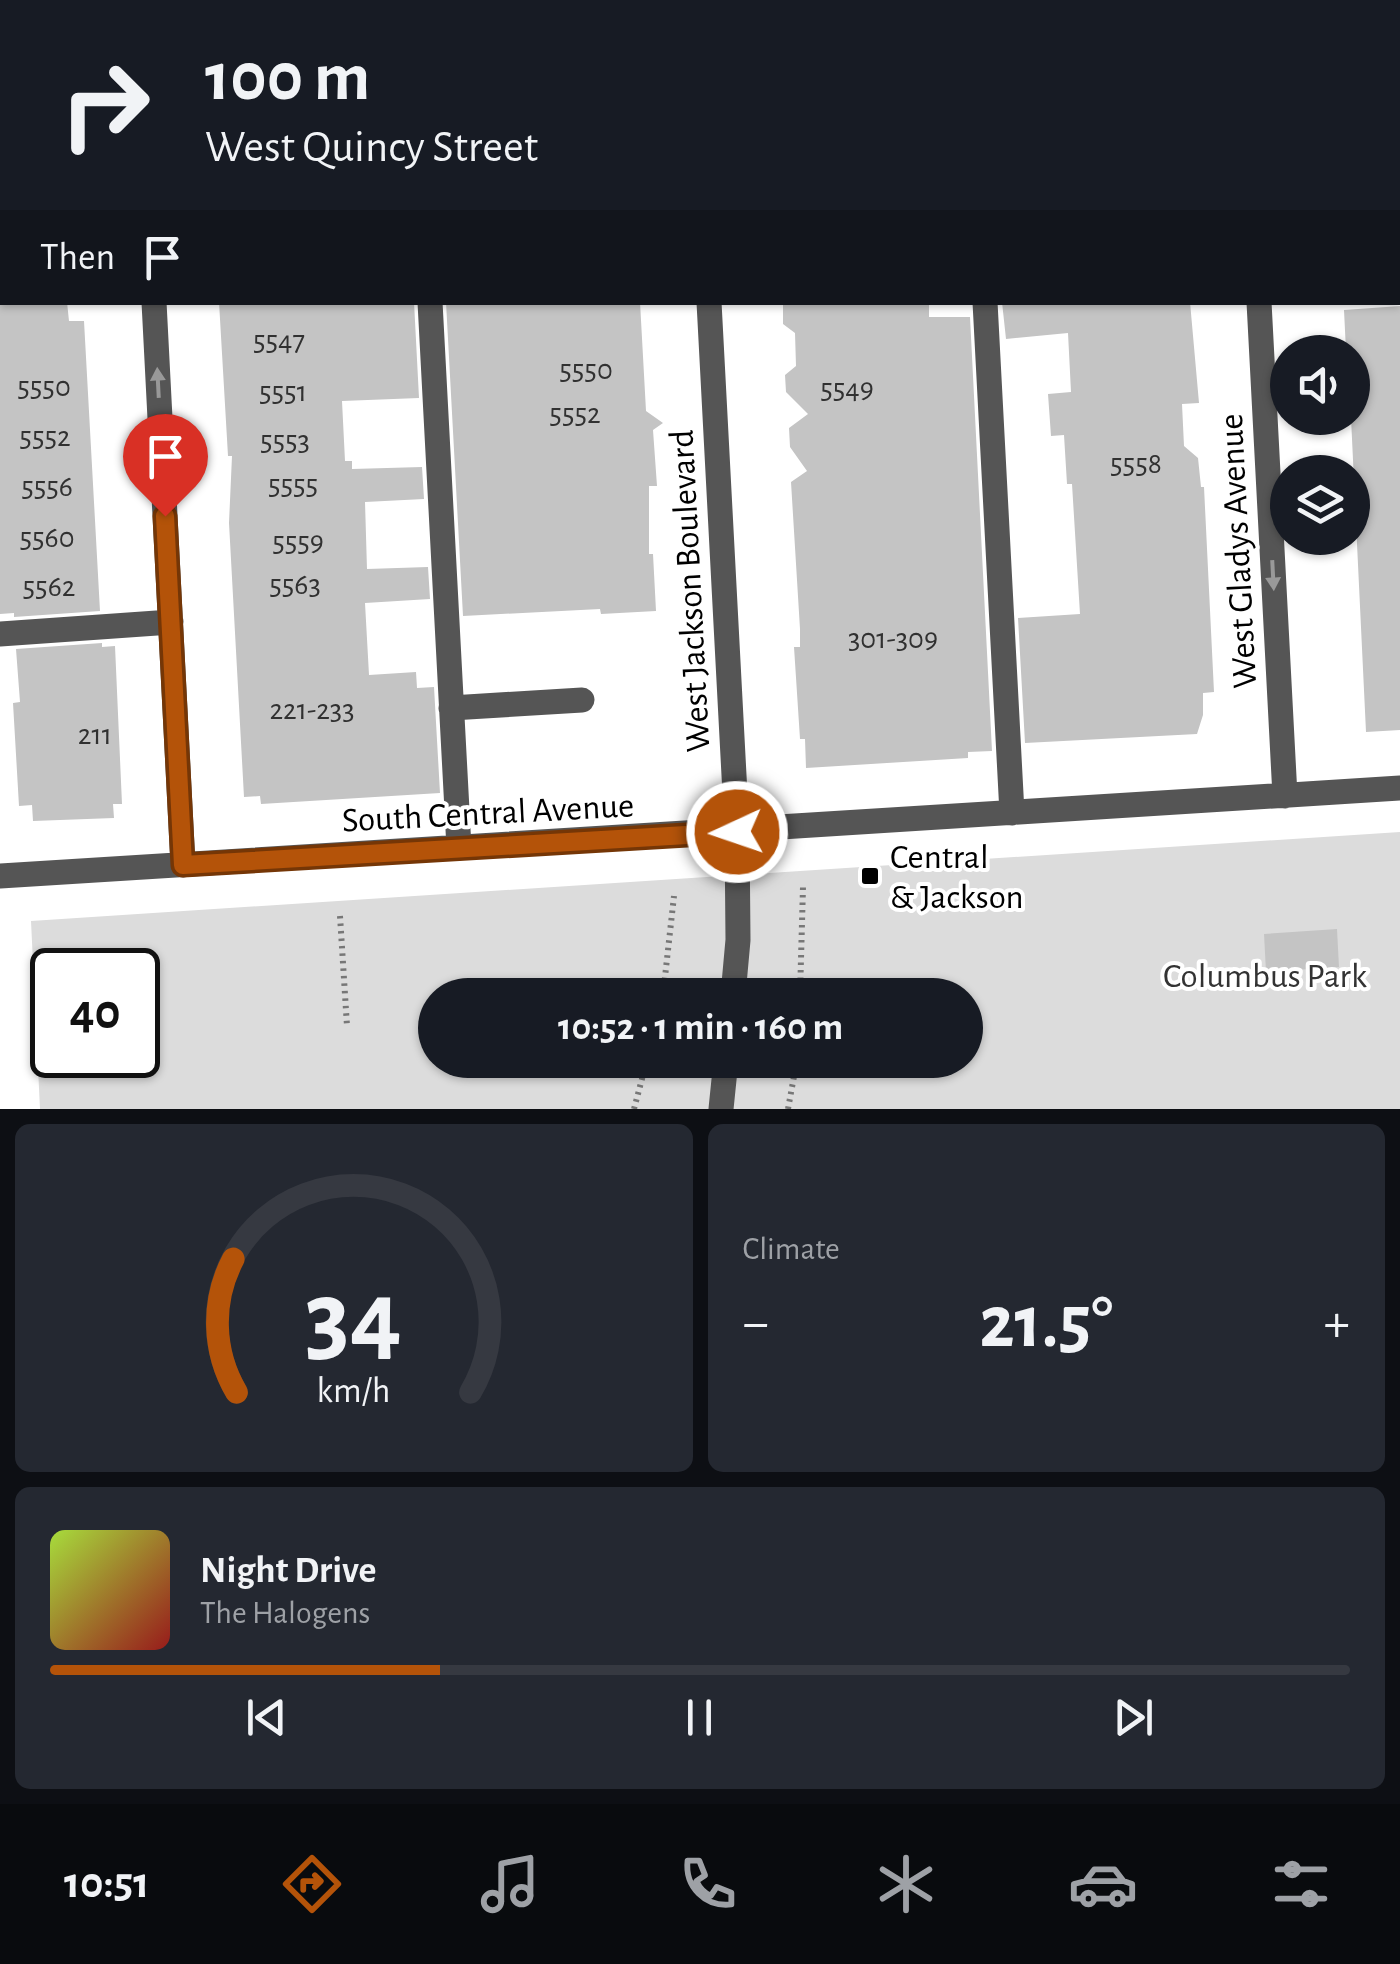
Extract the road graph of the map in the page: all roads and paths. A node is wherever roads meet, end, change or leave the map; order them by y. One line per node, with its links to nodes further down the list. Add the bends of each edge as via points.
1 (154, 305): 6 (street, one-way to 1)
2 (430, 305): 9 (street)
3 (710, 305): 13 (street, West Jackson Boulevard)
4 (985, 305): 12 (street)
5 (1259, 305): 11 (street, West Gladys Avenue, one-way to 11)
6 (170, 622): 7 (street); 15 (street)
7 (0, 634)
8 (582, 700): 9 (street)
9 (451, 708): 14 (street)
10 (1400, 788): 11 (street, South Central Avenue)
11 (1285, 796): 12 (street, South Central Avenue)
12 (1012, 813): 13 (street, South Central Avenue)
13 (737, 832): 14 (street, South Central Avenue); 21 (street, West Jackson Boulevard)
14 (459, 848): 15 (street, South Central Avenue)
15 (183, 865): 16 (street, South Central Avenue)
16 (0, 876)
17 (803, 887): 22 (path)
18 (674, 896): 20 (path)
19 (340, 916): 23 (path)
20 (665, 978)
21 (735, 978)
22 (800, 978)
23 (347, 1026)
24 (642, 1078): 27 (path)
25 (724, 1078): 28 (street)
26 (794, 1078): 29 (path)
27 (634, 1109)
28 (721, 1109)
29 (788, 1109)

